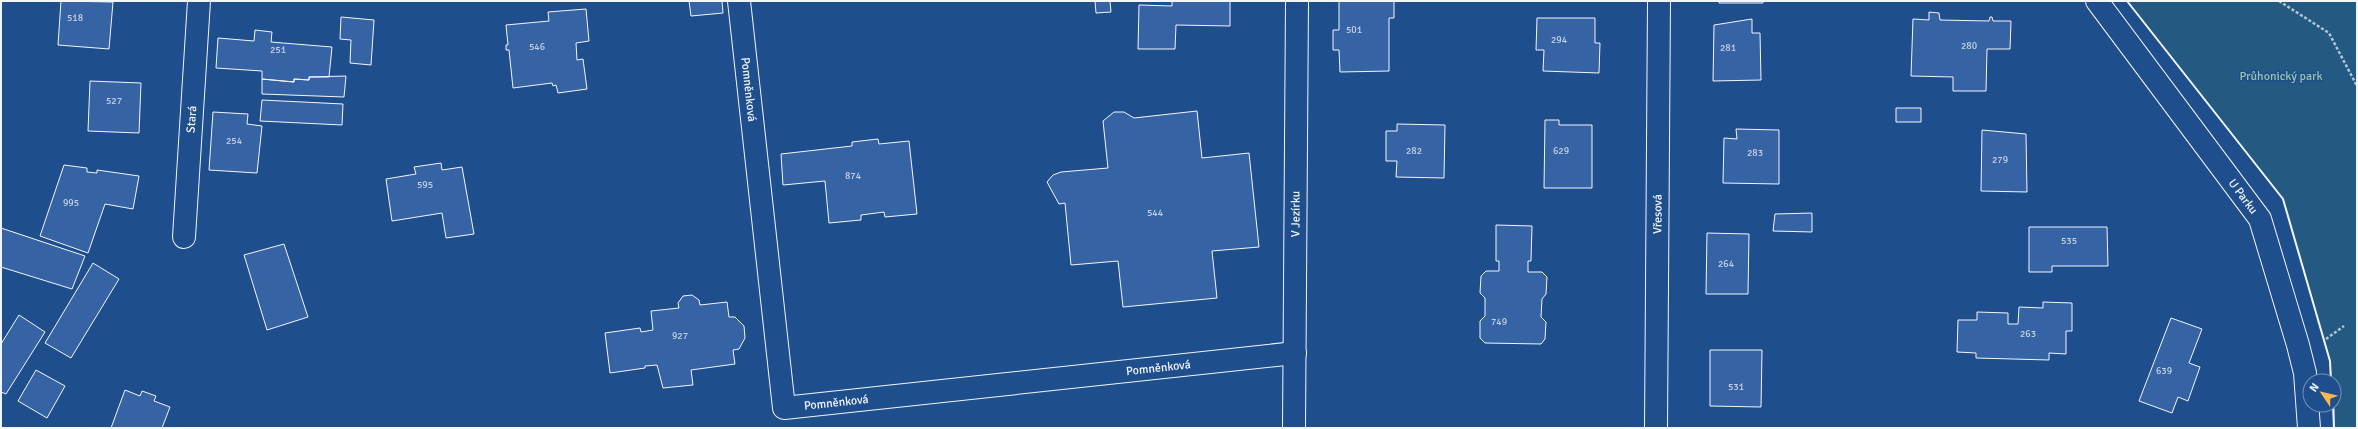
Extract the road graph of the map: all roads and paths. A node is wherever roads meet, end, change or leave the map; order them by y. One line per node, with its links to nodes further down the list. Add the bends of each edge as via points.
1 (199, 1): 8 (street, Stará)
2 (739, 1): 9 (street, Pomněnková, via 784,408)
3 (1298, 1): 9 (street, V Jezírku)
4 (1659, 1): 11 (street, Vřesová)
5 (2097, 1): 12 (street, U Parku, via 2260,219 2300,352)
6 (2279, 1): 7 (path, via 2329,33)
7 (2357, 86)
8 (184, 237)
9 (1295, 353): 10 (street, V Jezírku)
10 (1294, 428)
11 (1656, 428)
12 (2309, 428)

